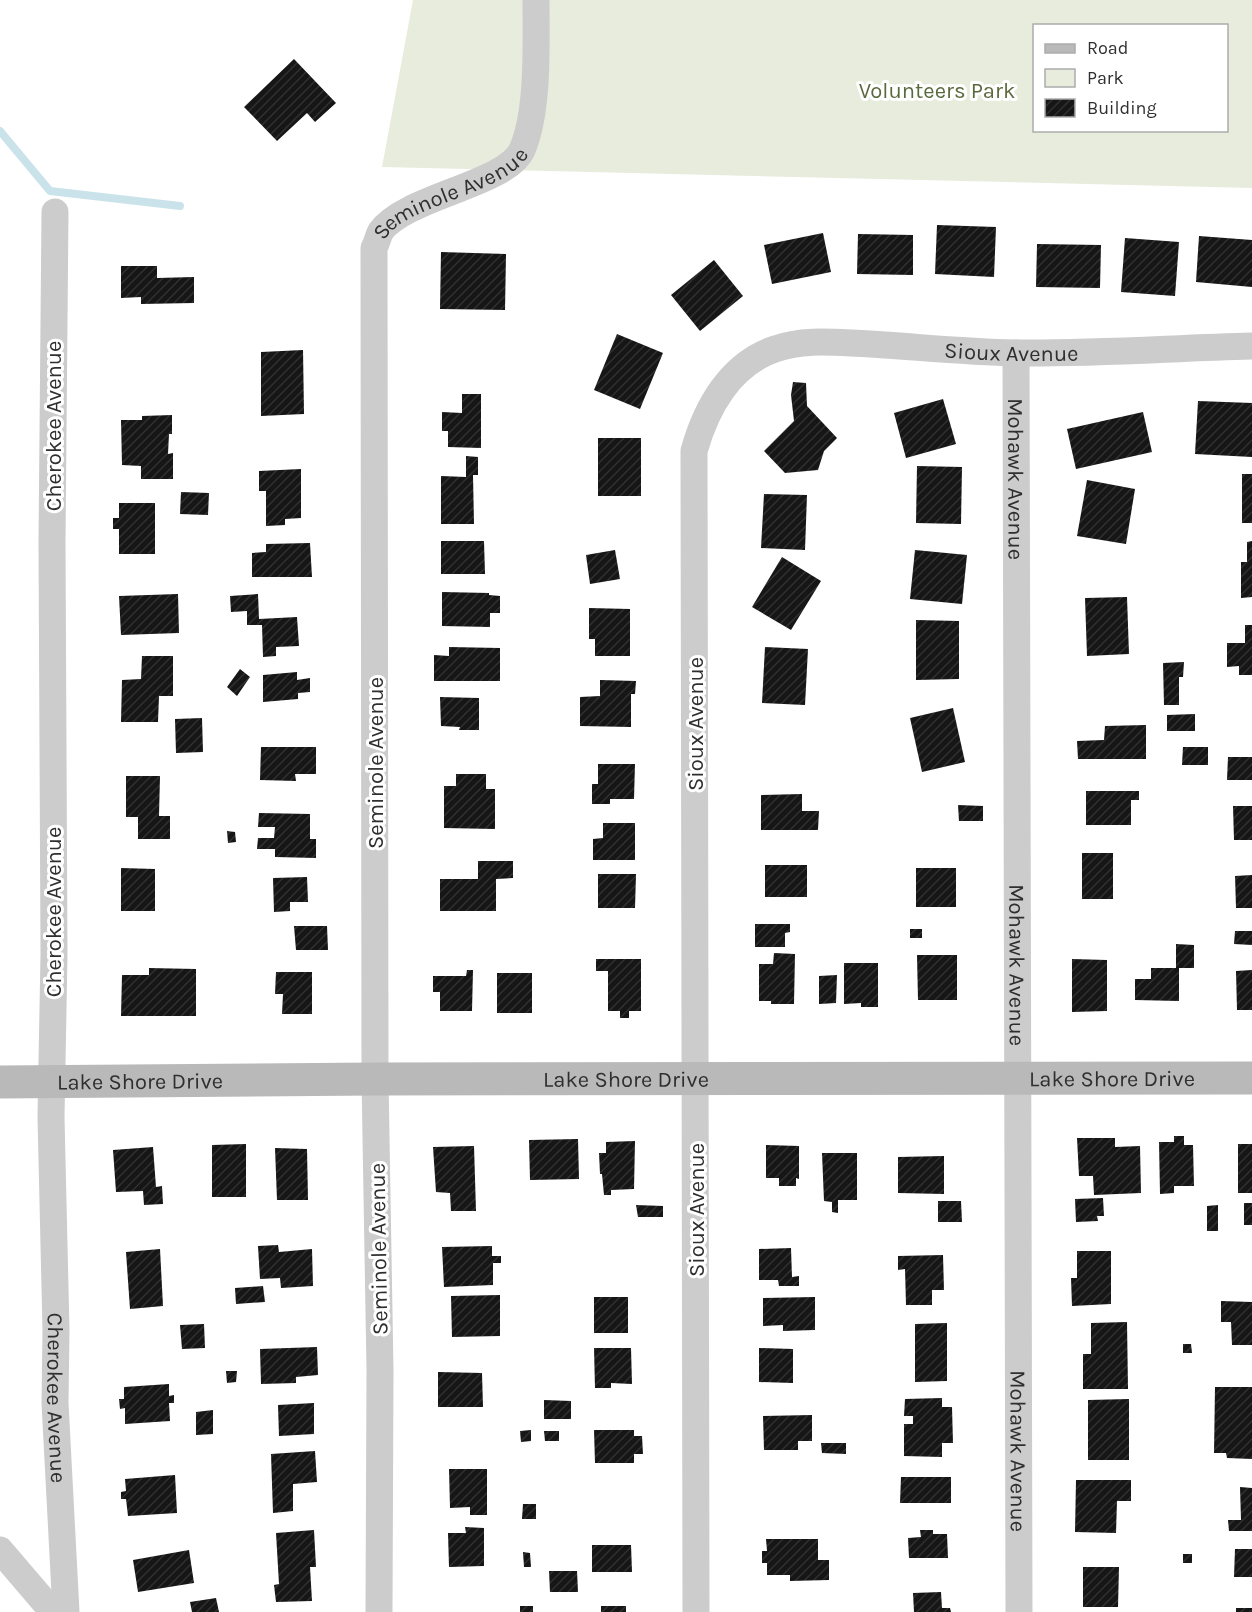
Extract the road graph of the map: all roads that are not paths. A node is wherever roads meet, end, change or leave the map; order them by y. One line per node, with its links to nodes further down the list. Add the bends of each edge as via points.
1 (536, 0): 6 (street, Seminole Avenue, via 536,73 522,152 506,168 402,214 382,230 374,248)
2 (55, 212): 9 (street, Cherokee Avenue)
3 (1252, 346): 4 (street, Sioux Avenue)
4 (1016, 353): 7 (street, Sioux Avenue, via 811,341 792,344 774,349 741,369 706,415 694,451); 8 (street, Mohawk Avenue)
5 (1252, 1078): 8 (street, Lake Shore Drive)
6 (375, 1079): 7 (street, Lake Shore Drive); 9 (street, Lake Shore Drive); 14 (street, Seminole Avenue)
7 (696, 1079): 8 (street, Lake Shore Drive); 15 (street, Sioux Avenue)
8 (1016, 1079): 16 (street, Mohawk Avenue)
9 (52, 1081): 10 (street, Lake Shore Drive); 13 (street, Cherokee Avenue, via 56,1414)
10 (0, 1082)
11 (0, 1550): 12 (street)
12 (53, 1612)
13 (66, 1612)
14 (379, 1612)
15 (696, 1612)
16 (1019, 1612)

